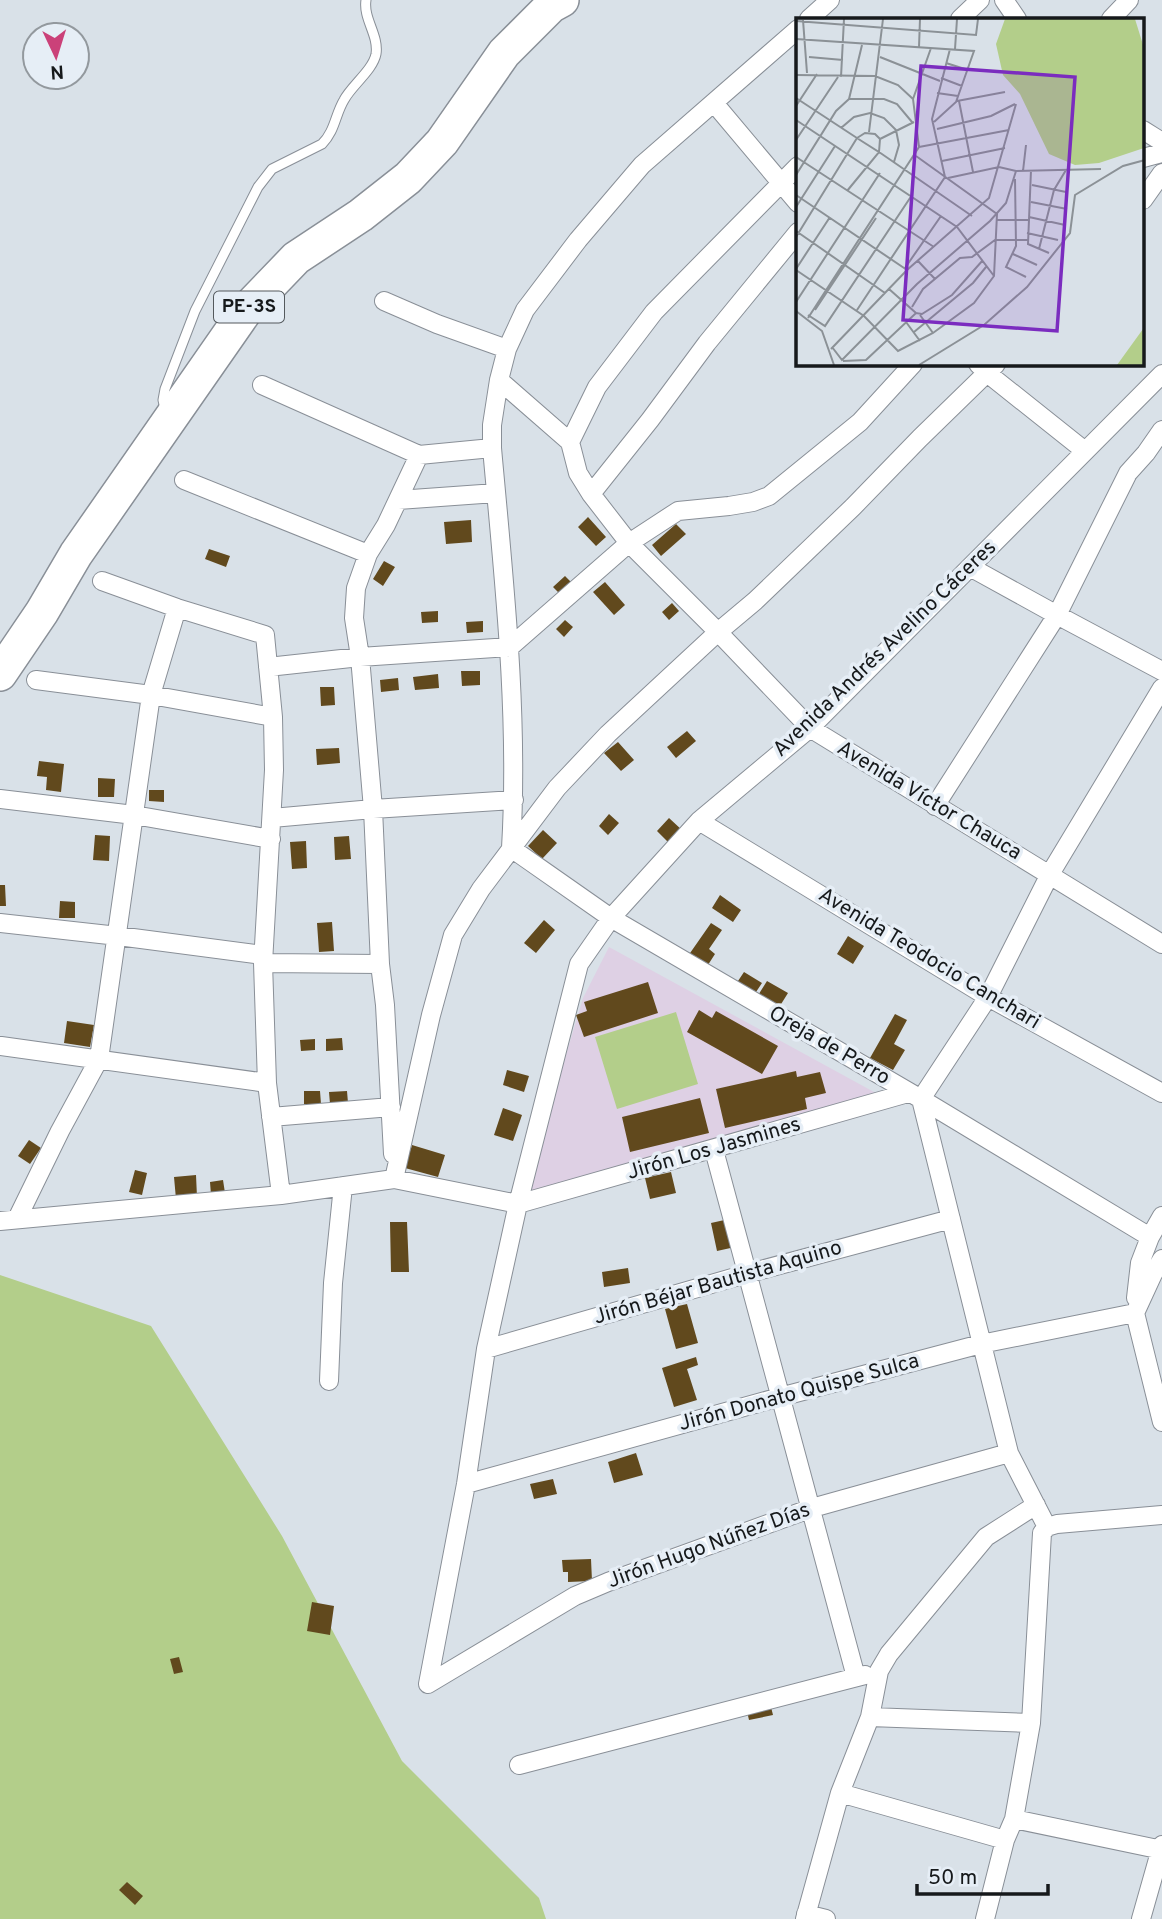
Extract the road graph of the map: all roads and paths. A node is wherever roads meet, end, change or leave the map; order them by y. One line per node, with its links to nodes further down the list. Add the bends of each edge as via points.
1 (366, 0): 30 (lane, via 376,55 344,99 327,139 272,169 258,187 195,311 165,388 163,400)
2 (562, 0): 30 (highway, PE-3S, via 504,53 442,142 408,178 296,258 246,310)
3 (831, 0): 7 (street)
4 (980, 0): 8 (street)
5 (1004, 0): 9 (street)
6 (1129, 0): 10 (street)
7 (810, 18)
8 (961, 18)
9 (1016, 18)
10 (1112, 18)
11 (796, 31): 12 (street)
12 (714, 103): 19 (street); 24 (street, via 642,165 578,240 525,310)
13 (1144, 131): 14 (street)
14 (1162, 142)
15 (1162, 153): 16 (street)
16 (1144, 158)
17 (796, 168): 19 (street)
18 (1162, 173): 20 (street)
19 (780, 184): 21 (street); 32 (street, via 654,312 597,387)
20 (1144, 199)
21 (796, 201)
22 (796, 234): 38 (street)
23 (384, 301): 24 (street)
24 (507, 349): 28 (street)
25 (911, 366): 40 (street, via 860,422 769,496 678,511)
26 (987, 367): 34 (street); 46 (street, via 853,507)
27 (1161, 378): 34 (street, Avenida Andrés Avelino Cáceres)
28 (499, 380): 32 (street); 33 (street)
29 (262, 385): 35 (street)
30 (170, 421): 51 (highway, PE-3S, via 76,554)
31 (1162, 430): 45 (street, via 1128,473)
32 (569, 442): 38 (street, Avenida Víctor Chauca, via 578,473)
33 (492, 448): 35 (street); 37 (street)
34 (1085, 451): 42 (street, Avenida Andrés Avelino Cáceres)
35 (419, 455): 39 (street)
36 (184, 480): 41 (street)
37 (496, 493): 39 (street); 47 (street)
38 (591, 494): 40 (street, Avenida Víctor Chauca)
39 (398, 500): 41 (street)
40 (629, 543): 46 (street, Avenida Víctor Chauca); 47 (street)
41 (368, 554): 48 (street, via 356,587 354,618)
42 (970, 567): 45 (street); 56 (street, Avenida Andrés Avelino Cáceres)
43 (102, 581): 44 (street)
44 (177, 608): 49 (street, via 265,635); 54 (street)
45 (1056, 615): 50 (street); 59 (street)
46 (718, 632): 56 (street, Avenida Víctor Chauca); 65 (street, via 608,734 557,788)
47 (510, 647): 48 (street); 58 (street)
48 (360, 657): 49 (street); 60 (street)
49 (268, 667): 55 (street)
50 (1162, 671)
51 (0, 674)
52 (36, 680): 54 (street)
53 (1162, 688): 66 (street)
54 (151, 695): 55 (street); 61 (street)
55 (273, 717): 62 (street)
56 (810, 728): 59 (street, Avenida Víctor Chauca); 63 (street, Avenida Andrés Avelino Cáceres)
57 (0, 799): 61 (street)
58 (514, 800): 60 (street); 65 (street)
59 (935, 806): 66 (street, Avenida Víctor Chauca)
60 (373, 809): 62 (street); 72 (street)
61 (134, 815): 64 (street); 69 (street)
62 (272, 818): 64 (street)
63 (699, 821): 67 (street, Avenida Andrés Avelino Cáceres); 73 (street, Avenida Teodocio Canchari)
64 (271, 839): 71 (street)
65 (511, 848): 67 (street, Oreja de Perro); 82 (street, via 453,935)
66 (1050, 874): 70 (street, Avenida Víctor Chauca); 73 (street)
67 (611, 918): 78 (street, Oreja de Perro); 85 (street, Avenida Andrés Avelino Cáceres, via 579,964)
68 (0, 923): 69 (street)
69 (118, 936): 71 (street); 75 (street)
70 (1162, 944)
71 (263, 959): 72 (street); 76 (street)
72 (380, 964): 79 (street)
73 (988, 997): 77 (street, Avenida Teodocio Canchari); 78 (street)
74 (1, 1046): 75 (street)
75 (99, 1059): 76 (street); 88 (street)
76 (267, 1083): 80 (street)
77 (1162, 1093)
78 (915, 1096): 81 (street, Jirón Los Jasmines); 87 (street); 89 (street, Oreja de Perro)
79 (391, 1107): 80 (street); 82 (street)
80 (271, 1117): 84 (street)
81 (714, 1150): 85 (street, Jirón Los Jasmines); 91 (street)
82 (394, 1179): 83 (street); 85 (street)
83 (343, 1186): 84 (street); 95 (street)
84 (281, 1195): 88 (street)
85 (518, 1204): 94 (street, Avenida Andrés Avelino Cáceres)
86 (1162, 1216): 89 (street)
87 (951, 1219): 91 (street, Jirón Béjar Bautista Aquino); 93 (street)
88 (8, 1220)
89 (1150, 1237): 92 (street, via 1140,1263)
90 (1162, 1259): 92 (street)
91 (746, 1274): 94 (street, Jirón Béjar Bautista Aquino); 96 (street)
92 (1135, 1313): 93 (street, Jirón Donato Quispe Sulca); 97 (street)
93 (981, 1344): 96 (street, Jirón Donato Quispe Sulca); 98 (street)
94 (486, 1349): 99 (street, Avenida Andrés Avelino Cáceres)
95 (329, 1381)
96 (780, 1397): 99 (street, Jirón Donato Quispe Sulca); 101 (street)
97 (1162, 1422)
98 (1009, 1453): 100 (street); 101 (street, Jirón Hugo Núñez Días)
99 (466, 1485): 106 (street, Avenida Andrés Avelino Cáceres)
100 (1036, 1506): 103 (street); 104 (street, via 986,1537)
101 (812, 1508): 105 (street); 106 (street, Jirón Hugo Núñez Días, via 575,1596)
102 (1162, 1515): 103 (street)
103 (1047, 1527): 108 (street, via 1042,1533)
104 (879, 1671): 105 (street); 107 (street)
105 (856, 1677): 109 (street)
106 (428, 1684)
107 (870, 1717): 108 (street); 110 (street)
108 (1031, 1723): 111 (street)
109 (519, 1765)
110 (840, 1793): 112 (street); 114 (street)
111 (1014, 1819): 112 (street); 113 (street)
112 (1005, 1840): 116 (street)
113 (1162, 1848): 117 (street)
114 (806, 1917): 115 (street)
115 (826, 1919)
116 (985, 1919)
117 (1141, 1919)

